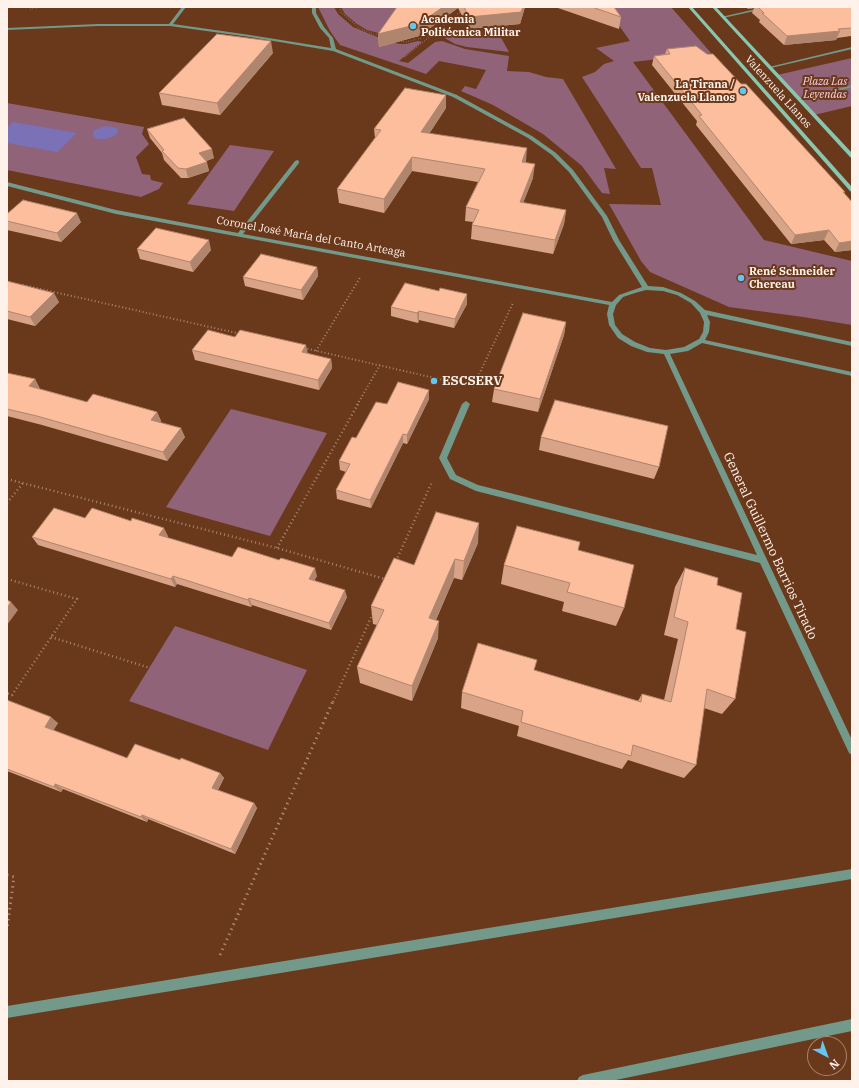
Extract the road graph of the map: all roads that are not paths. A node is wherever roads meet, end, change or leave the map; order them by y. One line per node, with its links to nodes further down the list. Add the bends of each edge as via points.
1 (184, 7): 7 (street)
2 (314, 7): 10 (street, via 314,13 331,38)
3 (690, 7): 17 (main road, Valenzuela Llanos)
4 (714, 7): 6 (main road, Valenzuela Llanos)
5 (771, 7): 6 (street)
6 (723, 17): 11 (main road, Valenzuela Llanos)
7 (170, 25): 8 (street); 10 (street)
8 (7, 29)
9 (852, 48): 11 (street)
10 (334, 50): 19 (street, via 455,96 530,137 554,154 571,171 606,217 616,240)
11 (771, 68): 13 (main road, Valenzuela Llanos)
12 (852, 86): 13 (street)
13 (800, 100): 14 (main road, Valenzuela Llanos)
14 (852, 156)
15 (298, 162): 18 (street)
16 (7, 184): 18 (street, Coronel José María del Canto Arteaga, via 116,212)
17 (852, 190)
18 (240, 234): 20 (street, Coronel José María del Canto Arteaga)
19 (646, 288): 20 (street, via 621,296); 21 (street, via 663,289 679,294)
20 (613, 304): 24 (street, via 610,314 612,325 620,336 649,350)
21 (703, 312): 22 (street, via 707,322 706,332); 23 (street)
22 (701, 341): 24 (street, via 686,349); 25 (street)
23 (852, 344)
24 (666, 352): 27 (street, General Guillermo Barrios Tirado)
25 (852, 374)
26 (466, 404): 27 (street, via 443,458 453,477 476,488)
27 (763, 560): 28 (street, General Guillermo Barrios Tirado)
28 (852, 750)
29 (852, 874): 30 (street)
30 (7, 1012)
31 (852, 1025): 32 (street)
32 (583, 1081)

